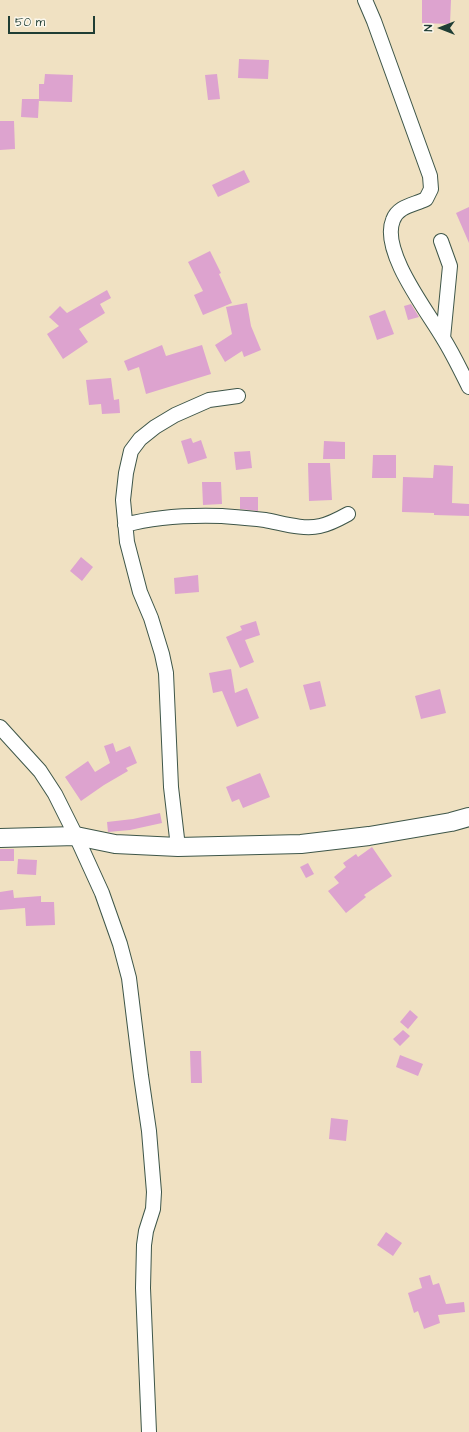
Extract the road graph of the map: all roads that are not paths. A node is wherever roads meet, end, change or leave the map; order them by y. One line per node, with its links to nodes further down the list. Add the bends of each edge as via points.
1 (366, 0): 3 (street, via 430,176 431,189 426,199 399,211 393,220 392,244 409,284)
2 (441, 241): 3 (street, via 450,266)
3 (443, 338): 4 (street)
4 (469, 387)
5 (238, 396): 7 (street, via 209,400 191,407 161,423 140,439 131,451 126,473 123,500)
6 (348, 514): 7 (street, via 336,521 309,527 222,516 156,518)
7 (125, 525): 12 (street, via 140,592 151,618 166,673 171,788)
8 (0, 727): 10 (street, via 40,771)
9 (469, 817): 12 (street, via 369,836 301,844)
10 (76, 836): 11 (street); 12 (street, via 115,844); 13 (street, via 102,893 127,971 149,1131 154,1192 153,1209 144,1245 143,1288)
11 (0, 838)
12 (178, 847)
13 (149, 1432)

